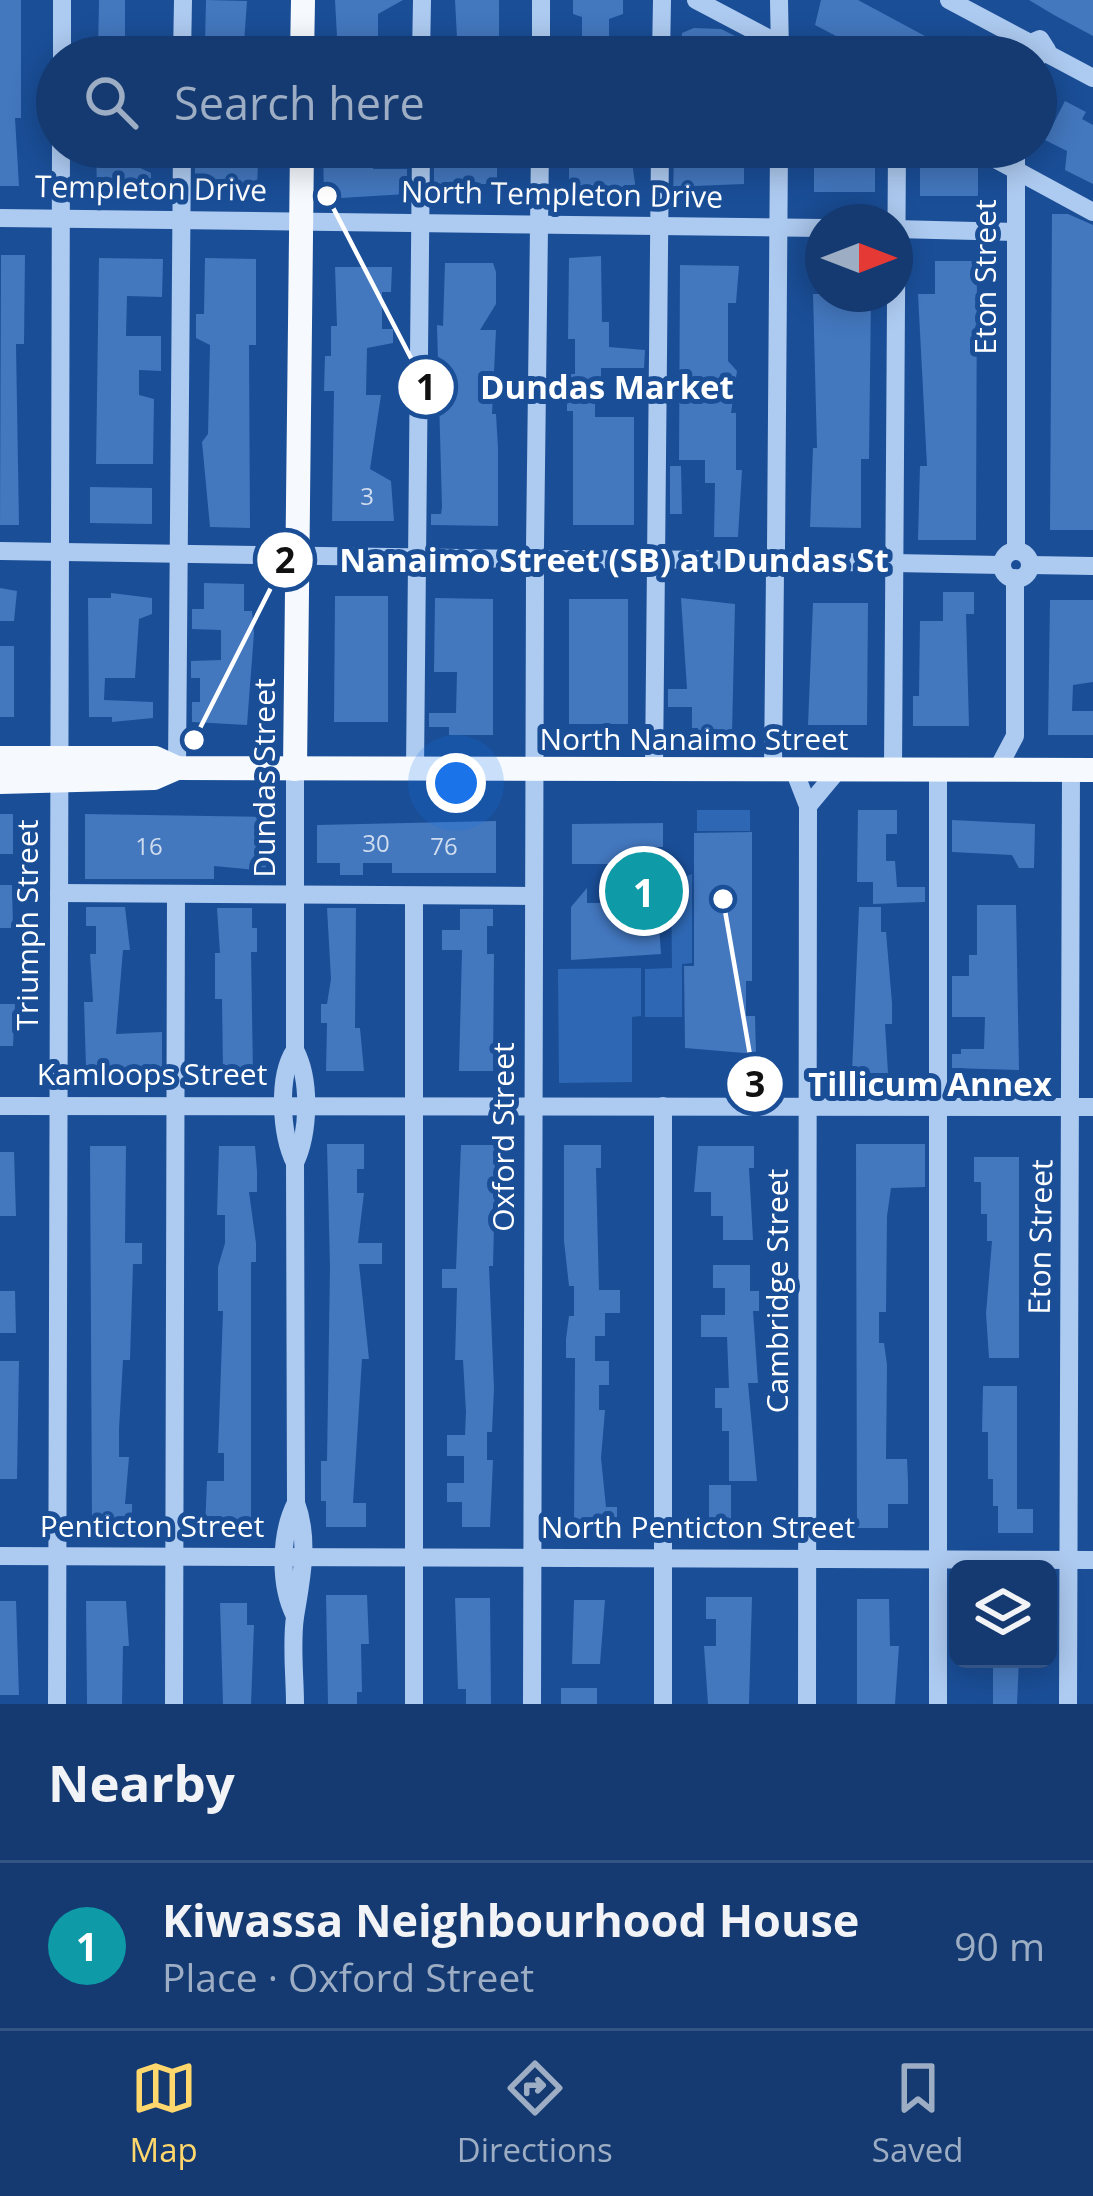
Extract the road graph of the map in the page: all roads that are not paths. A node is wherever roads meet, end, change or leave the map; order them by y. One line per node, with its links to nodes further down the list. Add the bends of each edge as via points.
1 (62, 0): 9 (street)
2 (183, 0): 10 (street)
3 (303, 0): 11 (main road)
4 (422, 0): 12 (street)
5 (541, 0): 13 (street)
6 (662, 0): 14 (street)
7 (696, 0): 15 (street)
8 (949, 0): 16 (street)
9 (62, 36)
10 (182, 36)
11 (302, 36)
12 (421, 36)
13 (541, 36)
14 (661, 36)
15 (756, 36)
16 (1007, 36)
17 (1057, 62): 18 (street)
18 (1093, 78)
19 (61, 168): 32 (street, Triumph Street)
20 (182, 168): 33 (street)
21 (302, 168): 34 (main road, Dundas Street)
22 (421, 168): 35 (street)
23 (540, 168): 36 (street, Oxford Street)
24 (660, 168): 37 (street)
25 (779, 168): 38 (street, Cambridge Street)
26 (897, 168): 29 (street)
27 (1012, 168): 28 (street)
28 (1016, 170): 30 (street); 41 (street, Eton Street)
29 (896, 204)
30 (1093, 212)
31 (0, 218): 32 (street, Templeton Drive)
32 (60, 218): 33 (street, Templeton Drive); 44 (street, Triumph Street)
33 (181, 219): 34 (street, Templeton Drive); 45 (street)
34 (301, 221): 35 (street, North Templeton Drive); 46 (main road, Dundas Street)
35 (420, 222): 36 (street, North Templeton Drive); 47 (street)
36 (539, 224): 37 (street, North Templeton Drive); 48 (street, Oxford Street)
37 (659, 226): 38 (street, North Templeton Drive); 50 (street)
38 (778, 228): 39 (street, North Templeton Drive); 49 (street, Cambridge Street)
39 (805, 228)
40 (913, 229): 41 (street)
41 (1016, 232): 52 (street, Eton Street)
42 (896, 312): 51 (street)
43 (0, 551): 44 (street)
44 (58, 552): 45 (street); 58 (street, Triumph Street)
45 (178, 555): 46 (street); 55 (street)
46 (296, 556): 47 (street); 56 (main road, Dundas Street)
47 (416, 558): 48 (street); 57 (street)
48 (536, 559): 50 (street); 59 (street, Oxford Street)
49 (775, 560): 50 (street); 51 (street); 61 (street, Cambridge Street)
50 (656, 561): 60 (street)
51 (894, 562): 52 (street); 63 (street)
52 (1016, 565): 53 (street); 65 (street, Eton Street, via 1015,736)
53 (1093, 566)
54 (0, 758): 58 (main road)
55 (177, 768): 56 (main road, North Nanaimo Street); 58 (main road, North Nanaimo Street, via 154,778)
56 (296, 769): 57 (main road, North Nanaimo Street); 71 (street, Dundas Street)
57 (415, 769): 59 (main road, North Nanaimo Street)
58 (59, 770): 67 (main road); 69 (street, Triumph Street)
59 (535, 770): 60 (main road, North Nanaimo Street); 72 (street, Oxford Street)
60 (654, 770): 61 (main road, North Nanaimo Street)
61 (783, 770): 62 (main road, North Nanaimo Street); 68 (street, Cambridge Street)
62 (838, 770): 63 (main road, North Nanaimo Street); 68 (street)
63 (893, 770): 64 (main road, North Nanaimo Street)
64 (938, 770): 65 (main road, North Nanaimo Street); 82 (street)
65 (997, 770): 66 (main road, North Nanaimo Street)
66 (1082, 770): 83 (street, Eton Street)
67 (0, 782)
68 (808, 806): 81 (street, Cambridge Street)
69 (58, 893): 70 (street); 77 (street, Triumph Street)
70 (176, 894): 71 (street); 78 (street)
71 (295, 895): 73 (street); 74 (street, Dundas Street, via 302,1062)
72 (534, 896): 73 (street); 79 (street, Oxford Street)
73 (414, 897): 75 (street)
74 (295, 1105): 75 (street, Kamloops Street); 78 (street, Kamloops Street); 89 (street, Dundas Street, via 302,1148)
75 (415, 1105): 79 (street, Kamloops Street); 90 (street)
76 (0, 1106): 77 (street, Kamloops Street)
77 (58, 1106): 78 (street, Kamloops Street); 86 (street, Triumph Street)
78 (175, 1106): 87 (street)
79 (534, 1106): 80 (street, Kamloops Street); 88 (street, Oxford Street)
80 (663, 1106): 81 (street, Kamloops Street); 91 (street)
81 (808, 1106): 82 (street, Kamloops Street); 92 (street, Cambridge Street)
82 (938, 1106): 83 (street, Kamloops Street); 93 (street)
83 (1072, 1106): 84 (street, Kamloops Street); 94 (street, Eton Street)
84 (1093, 1106)
85 (0, 1556): 86 (street, Penticton Street)
86 (58, 1556): 87 (street, Penticton Street); 96 (street, Triumph Street)
87 (174, 1557): 89 (street, Penticton Street); 97 (street)
88 (533, 1557): 90 (street, North Penticton Street); 91 (street, North Penticton Street); 100 (street, Oxford Street)
89 (294, 1558): 90 (street, North Penticton Street); 98 (street, Dundas Street)
90 (414, 1558): 99 (street)
91 (663, 1559): 92 (street, North Penticton Street); 101 (street)
92 (807, 1560): 93 (street, North Penticton Street); 102 (street, Cambridge Street)
93 (938, 1560): 94 (street, North Penticton Street); 103 (street)
94 (1068, 1560): 95 (street, North Penticton Street); 104 (street, Eton Street)
95 (1093, 1560)
96 (57, 1704)
97 (174, 1704)
98 (295, 1704)
99 (414, 1704)
100 (532, 1704)
101 (663, 1704)
102 (807, 1704)
103 (938, 1704)
104 (1068, 1704)

